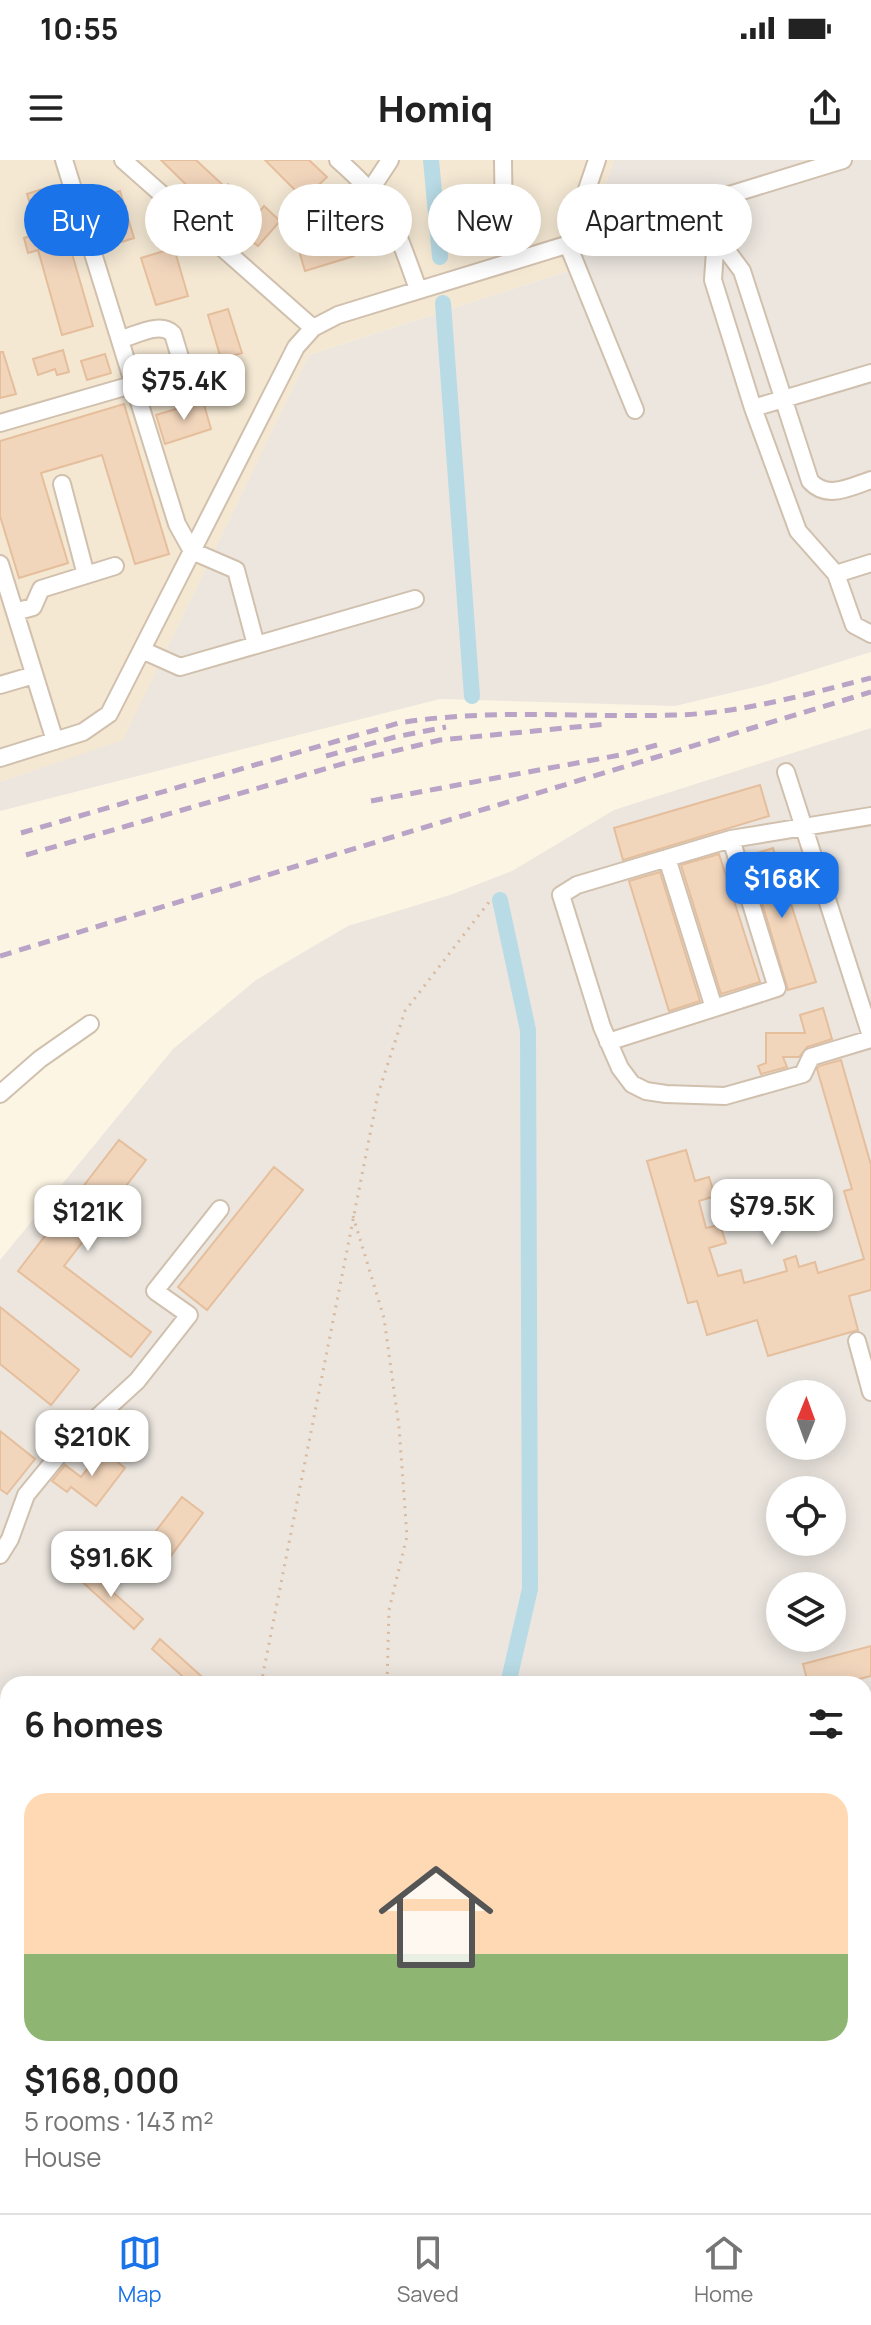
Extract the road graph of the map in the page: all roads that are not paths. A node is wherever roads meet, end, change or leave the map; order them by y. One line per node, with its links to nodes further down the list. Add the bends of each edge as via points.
1 (64, 160): 20 (street)
2 (123, 160): 19 (street)
3 (338, 160): 8 (street)
4 (390, 160): 9 (street)
5 (503, 160): 10 (street)
6 (597, 160): 11 (street)
7 (843, 160): 12 (street)
8 (365, 184)
9 (374, 184)
10 (503, 184)
11 (589, 184)
12 (752, 189)
13 (557, 248): 18 (street)
14 (406, 256): 18 (street)
15 (572, 256): 26 (street)
16 (715, 256): 25 (street, via 713,280)
17 (731, 256): 24 (street, via 742,271)
18 (418, 289): 19 (street)
19 (313, 328): 30 (street, via 296,347)
20 (121, 339): 22 (street); 23 (street, via 168,329)
21 (871, 373): 24 (street)
22 (135, 384): 27 (street); 30 (street, via 177,524)
23 (188, 384)
24 (781, 400): 25 (street); 28 (street, via 804,468 817,488 836,491)
25 (753, 408): 34 (street, via 798,531)
26 (635, 410)
27 (0, 423)
28 (871, 480)
29 (62, 484): 35 (street)
30 (192, 551): 39 (street, via 236,570); 40 (street)
31 (871, 563): 34 (street)
32 (0, 564): 37 (street)
33 (115, 566): 35 (street)
34 (836, 574): 38 (street, via 854,625)
35 (86, 575): 37 (street, via 41,589 33,607)
36 (415, 599): 39 (street)
37 (15, 612): 41 (street)
38 (871, 634)
39 (256, 645): 40 (street, via 180,667)
40 (142, 650): 43 (street, via 109,714 97,725)
41 (34, 675): 42 (street); 43 (street)
42 (0, 685)
43 (55, 741): 44 (street)
44 (0, 758)
45 (786, 772): 47 (street)
46 (871, 816): 47 (street)
47 (805, 827): 48 (street); 51 (street)
48 (731, 839): 49 (street); 50 (street, via 777,988)
49 (667, 858): 50 (street); 54 (street, via 577,885 561,895)
50 (714, 1008): 54 (street)
51 (868, 1014): 53 (street)
52 (90, 1024): 55 (street)
53 (871, 1037): 54 (street, via 811,1057 803,1074 725,1096 646,1091 632,1084)
54 (608, 1042)
55 (0, 1094)
56 (220, 1209): 59 (street, via 155,1291 189,1315 137,1381 67,1445 26,1495)
57 (857, 1341): 58 (street)
58 (871, 1392)
59 (0, 1555)

